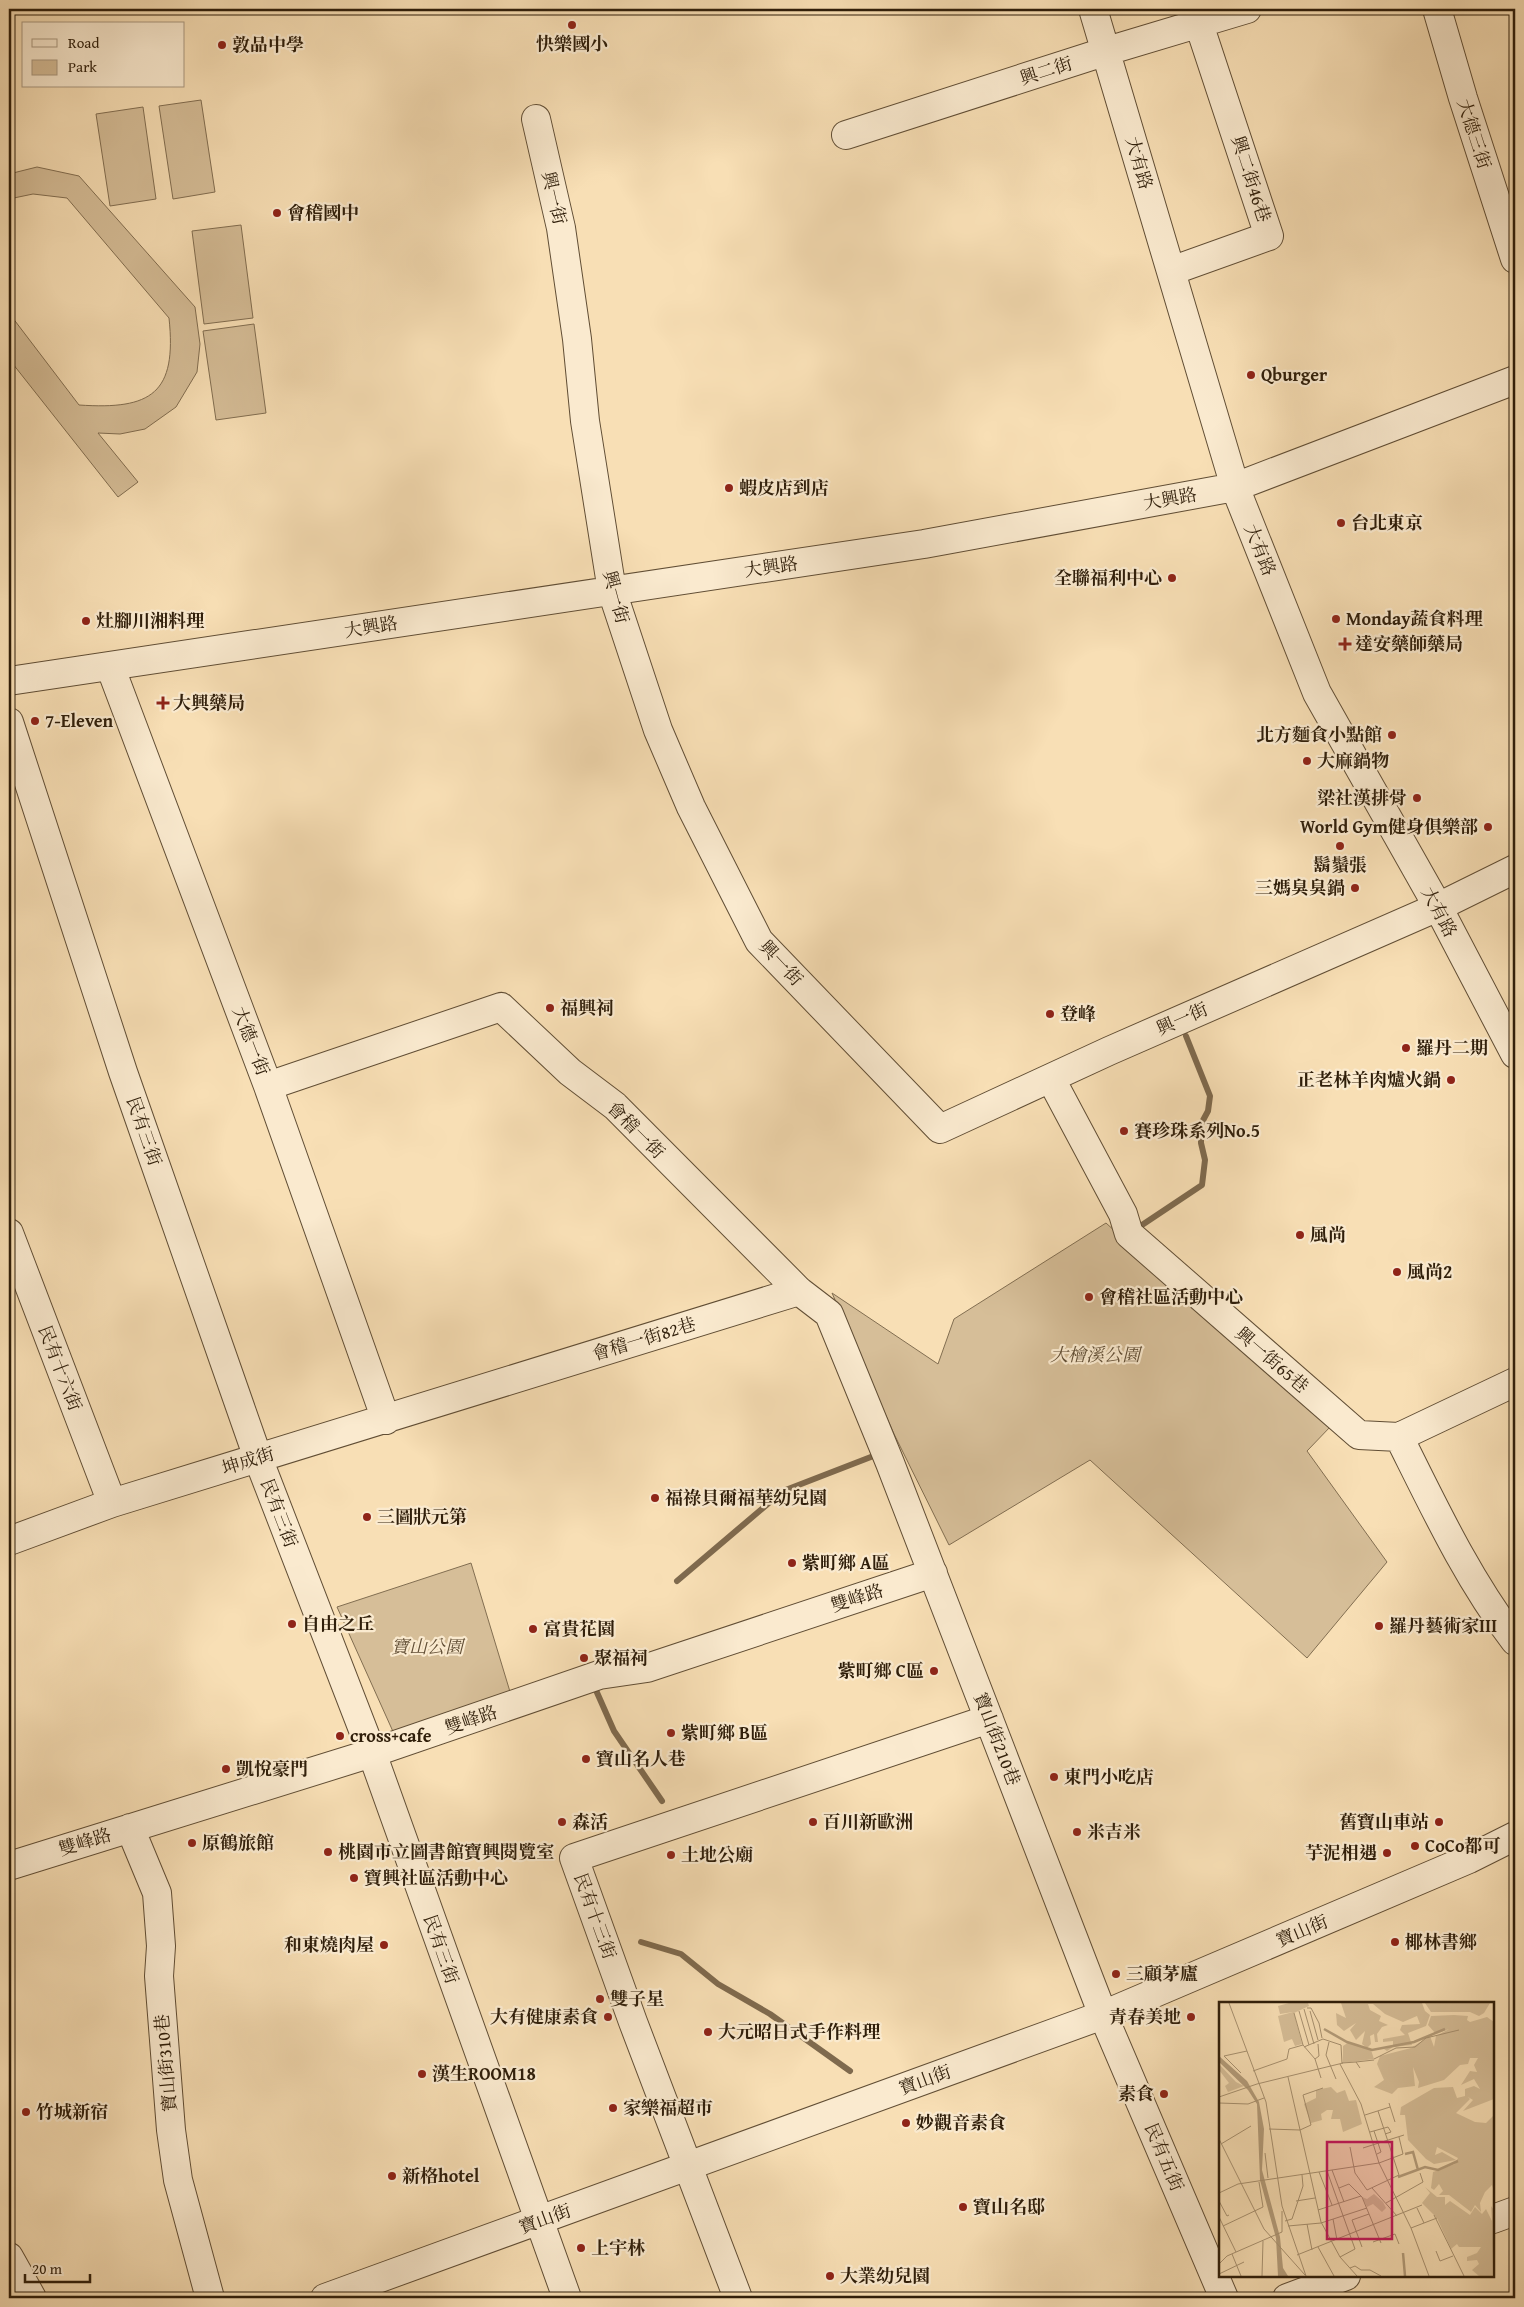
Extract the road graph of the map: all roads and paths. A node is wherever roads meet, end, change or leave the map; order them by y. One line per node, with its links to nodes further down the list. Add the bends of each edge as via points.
1 (1093, 9): 5 (street, 大有路)
2 (1247, 9): 4 (street, 興二街)
3 (1437, 9): 8 (street, 大德三街)
4 (1197, 15): 5 (street, 興二街); 9 (street, 興二街46巷, via 1270,236)
5 (1107, 51): 7 (street, 興二街); 9 (street, 大有路)
6 (536, 119): 12 (street, 興一街, via 561,228 585,421)
7 (846, 136)
8 (1515, 259)
9 (1171, 271): 11 (street, 大有路)
10 (1515, 380): 11 (street, 大興路)
11 (1235, 487): 12 (street, 大興路, via 924,544); 17 (street, 大有路, via 1317,693)
12 (612, 591): 13 (street, 大興路); 19 (street, 興一街, via 658,730 691,807 758,941 940,1129)
13 (110, 666): 14 (street, 大興路); 20 (street, 大德一街)
14 (9, 681)
15 (9, 722): 27 (street, 民有三街, via 123,1072)
16 (1515, 869): 17 (street, 興一街)
17 (1438, 907): 18 (street, 大有路); 19 (street, 興一街)
18 (1515, 1054)
19 (1052, 1079): 26 (street, 興一街65巷, via 1124,1214 1129,1234 1359,1435)
20 (268, 1086): 22 (street, 會稽一街, via 501,1007 570,1072 614,1106); 25 (street, 大德一街)
21 (9, 1233): 29 (street, 民有十六街)
22 (799, 1291): 24 (street, 會稽一街82巷); 28 (street, 會稽一街, via 829,1314)
23 (1515, 1382): 26 (street, 興一街65巷)
24 (490, 1387): 25 (street, 坤成街)
25 (386, 1420): 27 (street, 坤成街)
26 (1399, 1437): 32 (street, via 1457,1554)
27 (258, 1458): 29 (street, 坤成街); 34 (street, 民有三街)
28 (890, 1463): 31 (street, 寶山街210巷)
29 (112, 1503): 30 (street, 坤成街)
30 (9, 1541)
31 (933, 1572): 33 (street, 寶山街210巷); 34 (street, 雙峰路, via 647,1668 599,1676)
32 (1515, 1641)
33 (989, 1719): 38 (street, 寶山街210巷); 39 (street, 民有十三街, via 574,1858 633,2022)
34 (372, 1753): 35 (street, 雙峰路); 42 (street, 民有三街)
35 (130, 1828): 37 (street, 雙峰路); 47 (street, 寶山街310巷, via 157,1893 161,1946 159,1976 171,2130 178,2180)
36 (1515, 1836): 38 (street, 寶山街, via 1464,1861)
37 (9, 1866)
38 (1103, 2015): 39 (street, 寶山街); 51 (street, 民有五街)
39 (690, 2166): 42 (street, 寶山街); 50 (street, 民有十三街)
40 (1515, 2211): 41 (street)
41 (1494, 2219)
42 (538, 2221): 45 (street, 寶山街); 49 (street, 民有三街)
43 (9, 2257): 46 (street)
44 (1343, 2277): 52 (street)
45 (382, 2289): 48 (street, 寶山街)
46 (32, 2298)
47 (210, 2298)
48 (325, 2298)
49 (567, 2298)
50 (738, 2298)
51 (1224, 2298)
52 (1287, 2298)

